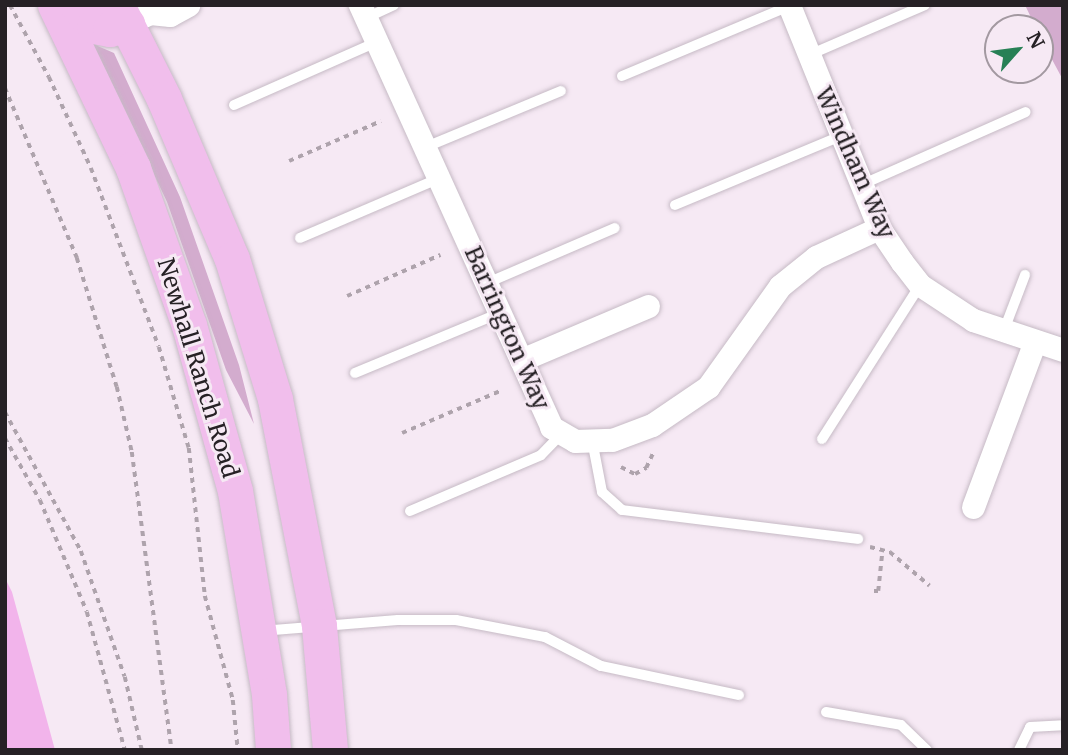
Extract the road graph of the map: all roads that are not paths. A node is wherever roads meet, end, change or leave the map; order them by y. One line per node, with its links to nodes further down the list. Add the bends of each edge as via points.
1 (55, 5): 40 (main road, Newhall Ranch Road, via 133,168 189,325 235,491)
2 (77, 5): 7 (main road, via 94,26 110,29)
3 (188, 5): 7 (street, via 170,15)
4 (394, 5): 8 (lane)
5 (789, 5): 10 (street, Windham Way); 11 (lane)
6 (925, 5): 10 (lane)
7 (136, 12): 39 (main road, via 232,259 275,399)
8 (363, 12): 9 (street, Barrington Way)
9 (377, 41): 13 (lane); 16 (street, Barrington Way)
10 (809, 55): 15 (street, Windham Way)
11 (622, 76)
12 (561, 90): 16 (lane)
13 (234, 105)
14 (1026, 112): 18 (lane)
15 (841, 136): 18 (street, Windham Way); 19 (lane)
16 (426, 147): 17 (street, Barrington Way)
17 (440, 178): 22 (lane); 24 (street, Barrington Way)
18 (861, 185): 21 (street, Windham Way)
19 (675, 205)
20 (615, 228): 24 (lane)
21 (878, 228): 25 (street, Windham Way); 35 (street, Barrington Way, via 816,257 780,286 708,387 652,425 612,440)
22 (300, 238)
23 (1025, 275): 28 (lane)
24 (487, 283): 27 (street, Barrington Way)
25 (920, 285): 28 (street, Windham Way, via 973,320); 34 (lane)
26 (648, 306): 31 (street)
27 (500, 313): 31 (street, Barrington Way); 32 (lane)
28 (1004, 330): 29 (street, Windham Way)
29 (1035, 341): 30 (street, Windham Way); 36 (street)
30 (1063, 350)
31 (521, 360): 33 (street, Barrington Way, via 551,427)
32 (355, 373)
33 (562, 433): 35 (street, Barrington Way, via 575,441); 37 (lane, via 541,455)
34 (822, 439)
35 (592, 440): 38 (lane, via 602,492 622,510)
36 (973, 507)
37 (410, 511)
38 (858, 539)
39 (319, 626): 40 (lane); 41 (lane, via 456,620 545,637 601,666); 45 (main road)
40 (259, 632): 44 (main road, Newhall Ranch Road)
41 (739, 695)
42 (825, 712): 46 (lane, via 901,725)
43 (1063, 725): 47 (lane, via 1030,727)
44 (272, 750)
45 (330, 750)
46 (927, 750)
47 (1019, 750)

